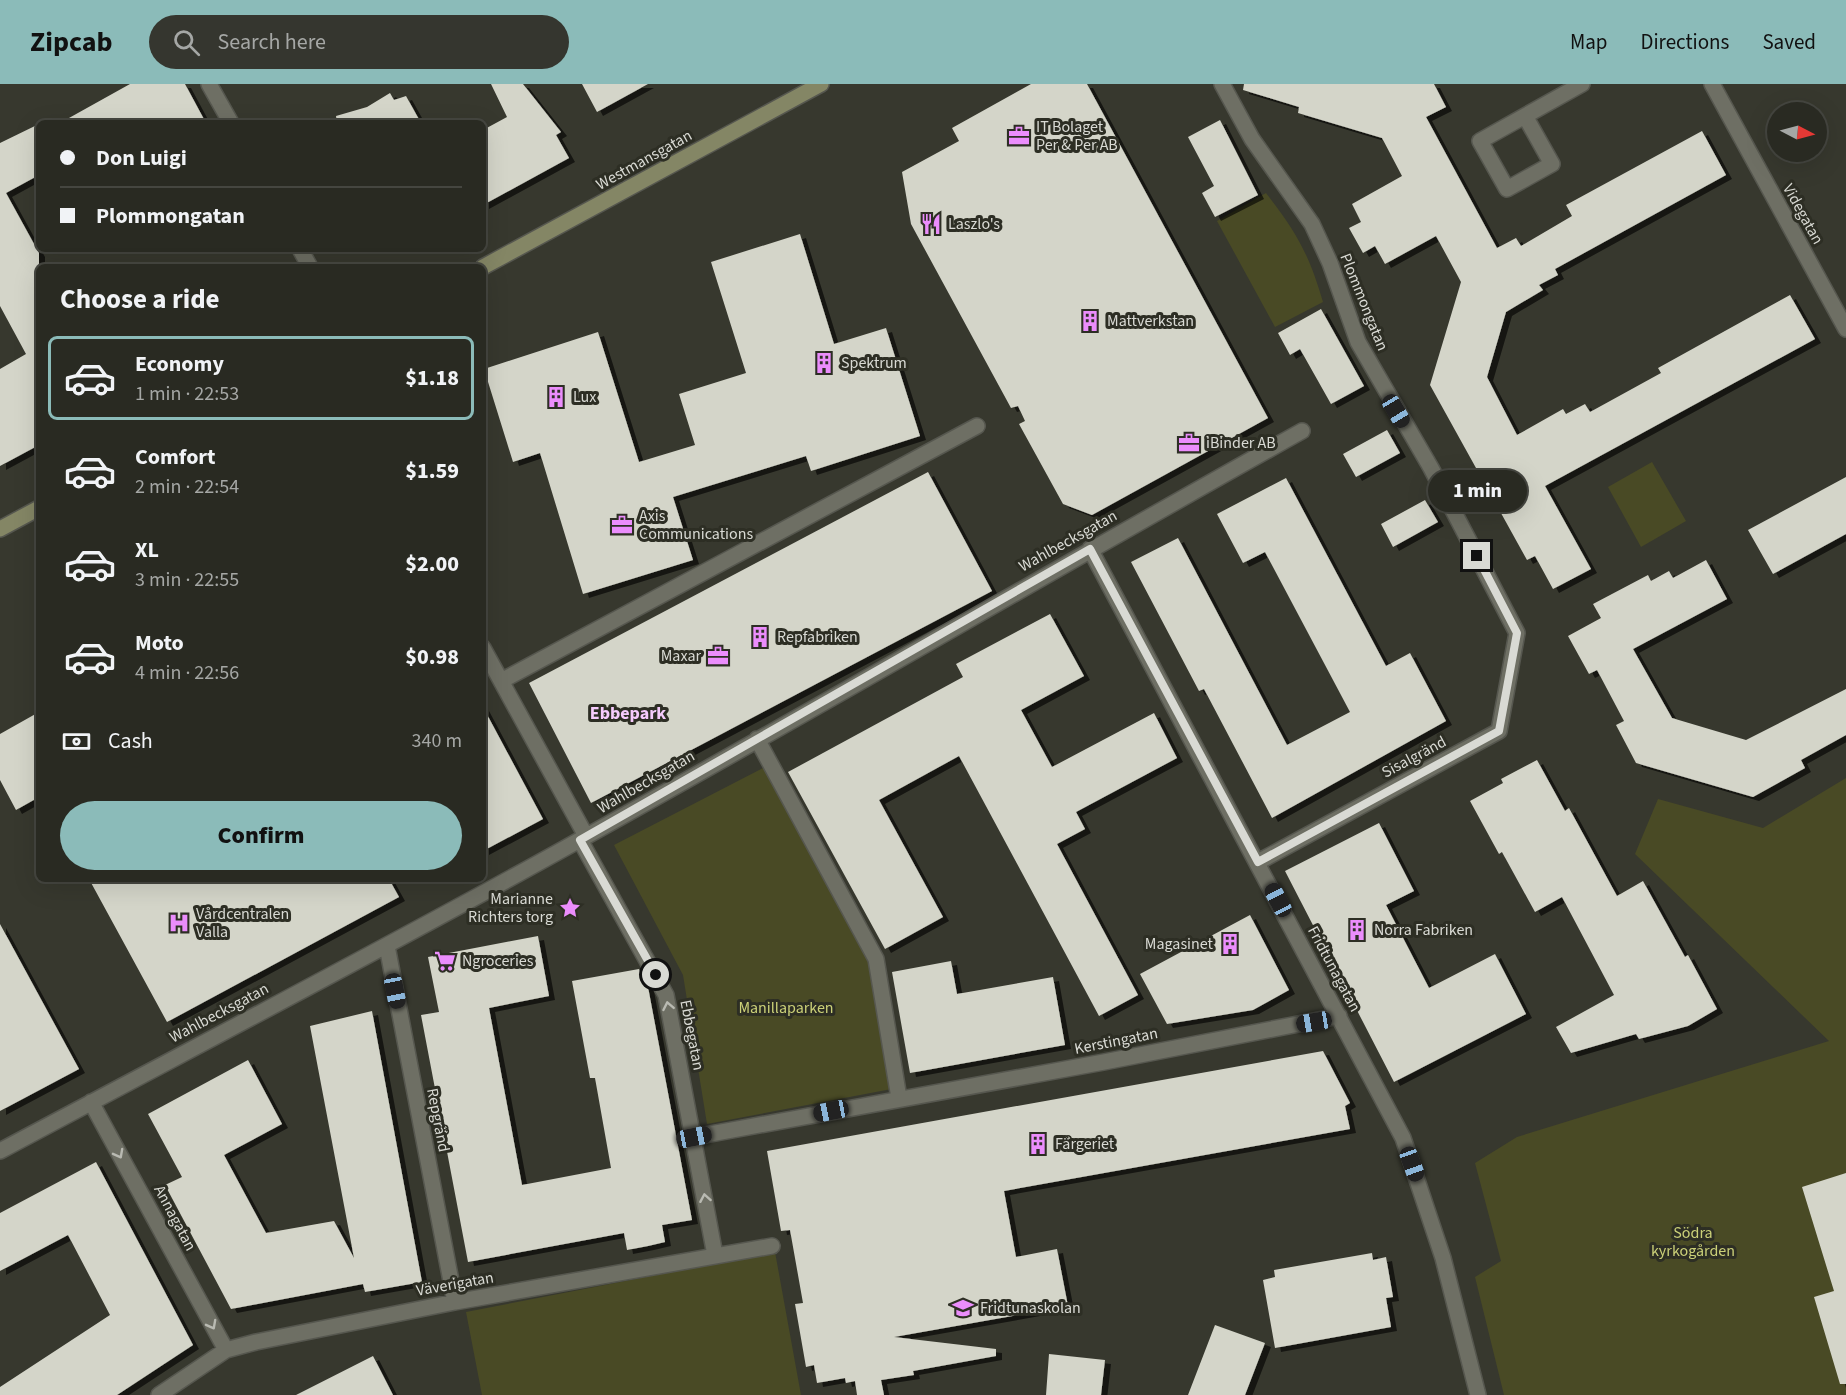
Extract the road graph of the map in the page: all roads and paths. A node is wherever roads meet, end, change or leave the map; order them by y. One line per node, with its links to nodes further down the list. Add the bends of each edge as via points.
1 (210, 84): 7 (street)
2 (821, 84): 8 (street, Westmansgatan)
3 (1222, 84): 15 (street, Plommongatan, via 1252,139 1312,224 1358,342 1431,468)
4 (1582, 84): 6 (street)
5 (1712, 84): 9 (street, Videgatan)
6 (1525, 116): 6 (street, via 1480,141 1507,189 1552,164)
7 (229, 120)
8 (486, 265)
9 (1846, 329)
10 (977, 426): 17 (street)
11 (1302, 431): 14 (street, Wahlbecksgatan)
12 (36, 510): 13 (street)
13 (0, 529)
14 (1090, 549): 18 (street, Wahlbecksgatan); 20 (street, Fridtunagatan)
15 (1517, 633): 20 (street, Sisalgränd, via 1499,731)
16 (486, 654): 17 (street, Ebbegatan)
17 (501, 681): 19 (street, Ebbegatan)
18 (757, 739): 19 (street, Wahlbecksgatan); 23 (street, via 876,959)
19 (583, 838): 21 (street, Wahlbecksgatan); 25 (street, Ebbegatan, one-way to 19, via 666,995)
20 (1258, 862): 22 (street, Fridtunagatan)
21 (387, 946): 24 (street, Wahlbecksgatan); 29 (street, Repgränd)
22 (1339, 1016): 23 (street, Kerstingatan); 32 (street, Fridtunagatan, via 1402,1138 1443,1258)
23 (899, 1098): 25 (street, Kerstingatan)
24 (91, 1102): 26 (street, Wahlbecksgatan); 30 (street, Annagatan, one-way to 30)
25 (694, 1137): 28 (street, Ebbegatan, one-way to 25)
26 (0, 1150)
27 (772, 1246): 28 (street, Väverigatan)
28 (715, 1256): 29 (street, Väverigatan)
29 (455, 1302): 30 (street, Väverigatan)
30 (226, 1350): 31 (street, Väverigatan)
31 (159, 1395)
32 (1478, 1395)

